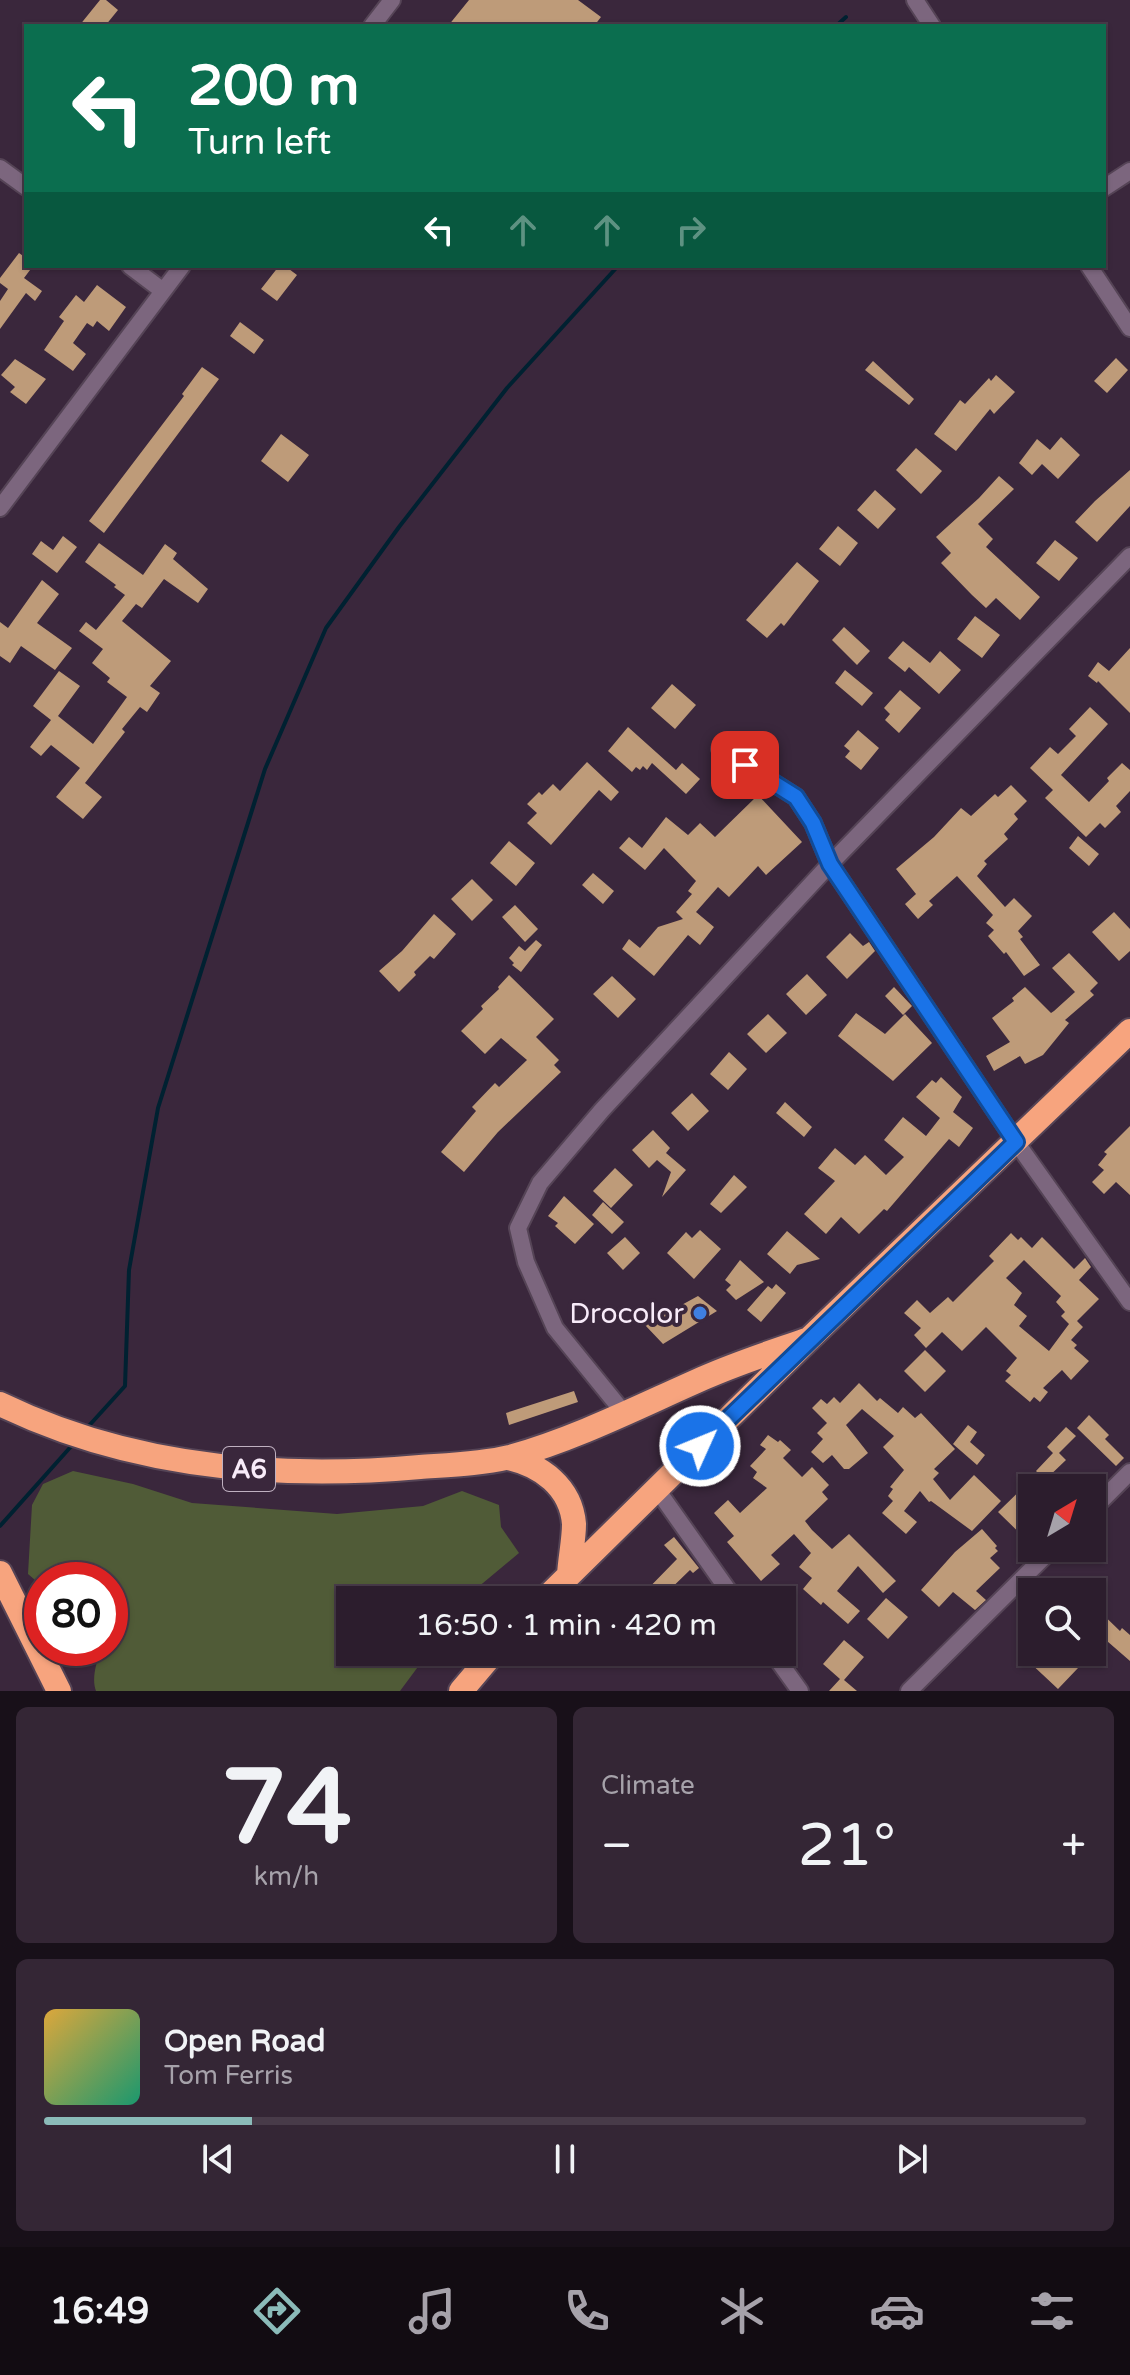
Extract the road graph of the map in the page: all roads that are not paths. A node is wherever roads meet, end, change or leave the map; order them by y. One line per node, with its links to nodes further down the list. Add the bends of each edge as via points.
1 (392, 0): 3 (street)
2 (915, 0): 4 (street)
3 (374, 24)
4 (931, 24)
5 (0, 168): 7 (street)
6 (1130, 171): 8 (street)
7 (24, 186)
8 (1106, 187)
9 (133, 268): 12 (street)
10 (180, 268): 12 (street)
11 (1090, 268): 13 (street)
12 (163, 291): 14 (street)
13 (1130, 328)
14 (0, 508)
15 (1130, 556): 17 (street)
16 (720, 749): 17 (street, via 796,797)
17 (830, 864): 19 (street); 23 (street, via 602,1110 540,1183 518,1228 526,1262 555,1328)
18 (1130, 1031): 19 (highway)
19 (1016, 1142): 20 (street); 21 (highway)
20 (1130, 1302)
21 (809, 1339): 23 (highway, A6); 26 (highway)
22 (0, 1404): 24 (highway, A6, via 82,1439 194,1462 279,1472 359,1472)
23 (624, 1413): 24 (highway, A6)
24 (508, 1458): 30 (highway, via 540,1469 565,1496 574,1524)
25 (1130, 1472): 27 (street)
26 (656, 1488): 30 (highway); 32 (street)
27 (1106, 1496)
28 (1039, 1562): 38 (street)
29 (0, 1573): 35 (highway)
30 (569, 1575): 31 (highway)
31 (558, 1586)
32 (725, 1586)
33 (482, 1666): 36 (highway)
34 (782, 1666): 37 (street)
35 (59, 1691)
36 (461, 1691)
37 (800, 1691)
38 (909, 1691)

